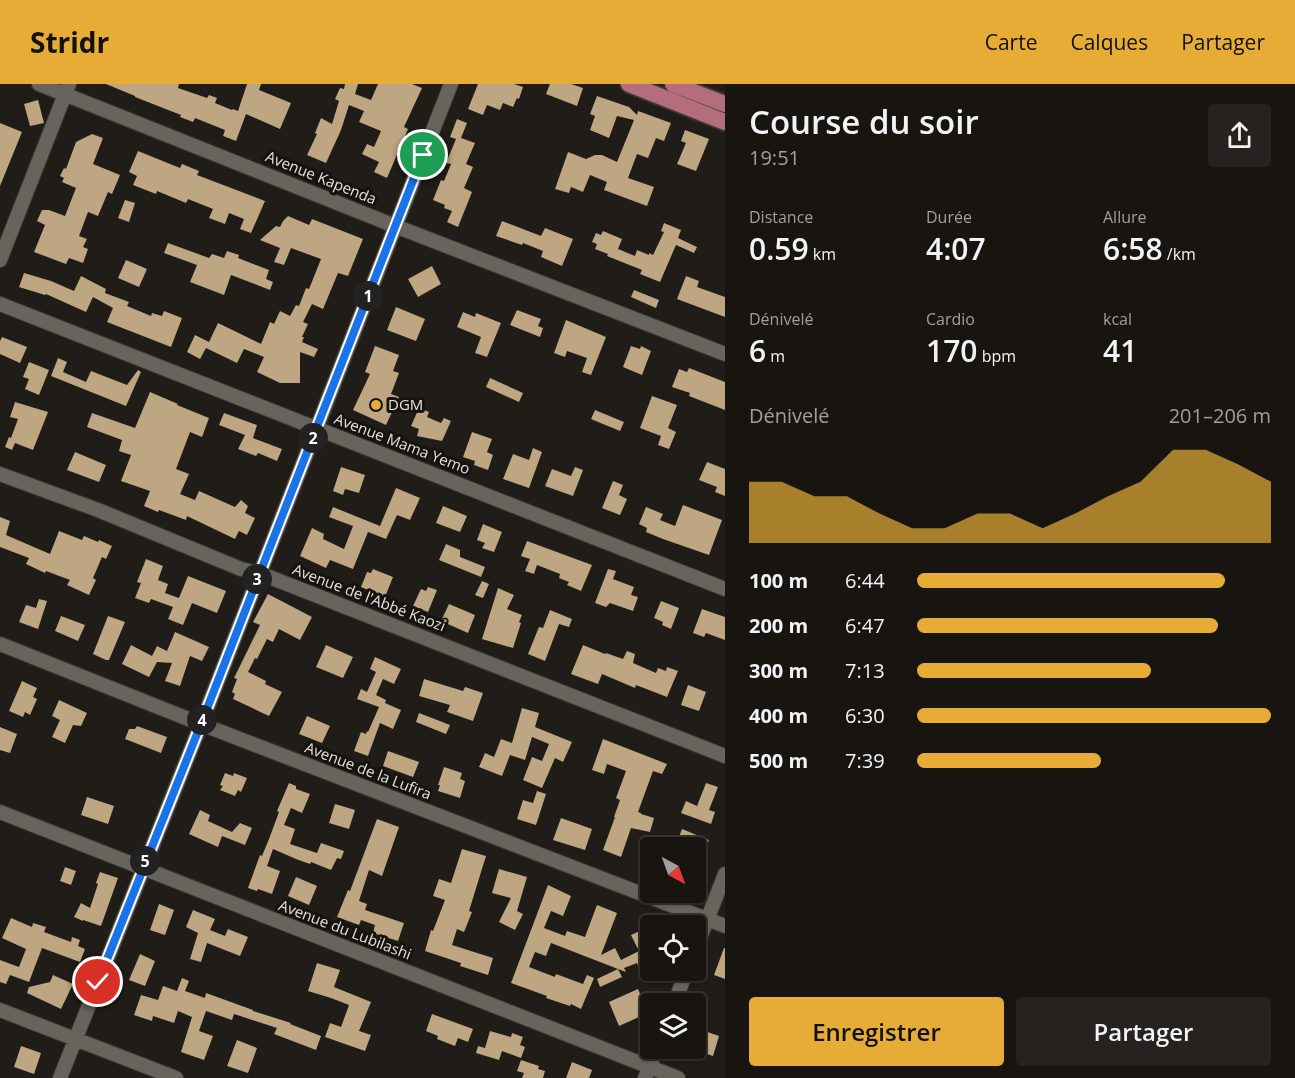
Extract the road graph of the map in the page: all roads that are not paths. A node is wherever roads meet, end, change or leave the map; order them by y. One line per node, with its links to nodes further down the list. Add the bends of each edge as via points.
1 (39, 84): 5 (street, Avenue Kapenda)
2 (451, 84): 8 (street)
3 (629, 84): 7 (main road)
4 (673, 84): 6 (main road)
5 (67, 89): 8 (street, Avenue Kapenda); 9 (street)
6 (725, 104)
7 (725, 122)
8 (395, 226): 11 (street, Avenue Kapenda); 12 (street)
9 (0, 260)
10 (0, 304): 12 (street, Avenue Mama Yemo)
11 (725, 354)
12 (316, 428): 14 (street); 15 (street, Avenue Mama Yemo)
13 (0, 474): 14 (street, Avenue de l'Abbé Kaozi)
14 (259, 573): 17 (street); 18 (street, Avenue de l'Abbé Kaozi)
15 (725, 589)
16 (0, 644): 17 (street, Avenue de la Lufira)
17 (201, 724): 20 (street); 22 (street, Avenue de la Lufira)
18 (725, 756)
19 (0, 812): 20 (street, Avenue du Lubilashi)
20 (143, 868): 25 (street); 26 (street, Avenue du Lubilashi)
21 (725, 874): 22 (street)
22 (707, 919): 23 (street, Avenue de la Lufira)
23 (725, 926)
24 (0, 1010): 25 (street)
25 (75, 1039): 27 (street); 28 (street)
26 (647, 1072): 29 (street, Avenue du Lubilashi)
27 (60, 1078)
28 (176, 1078)
29 (678, 1078)

